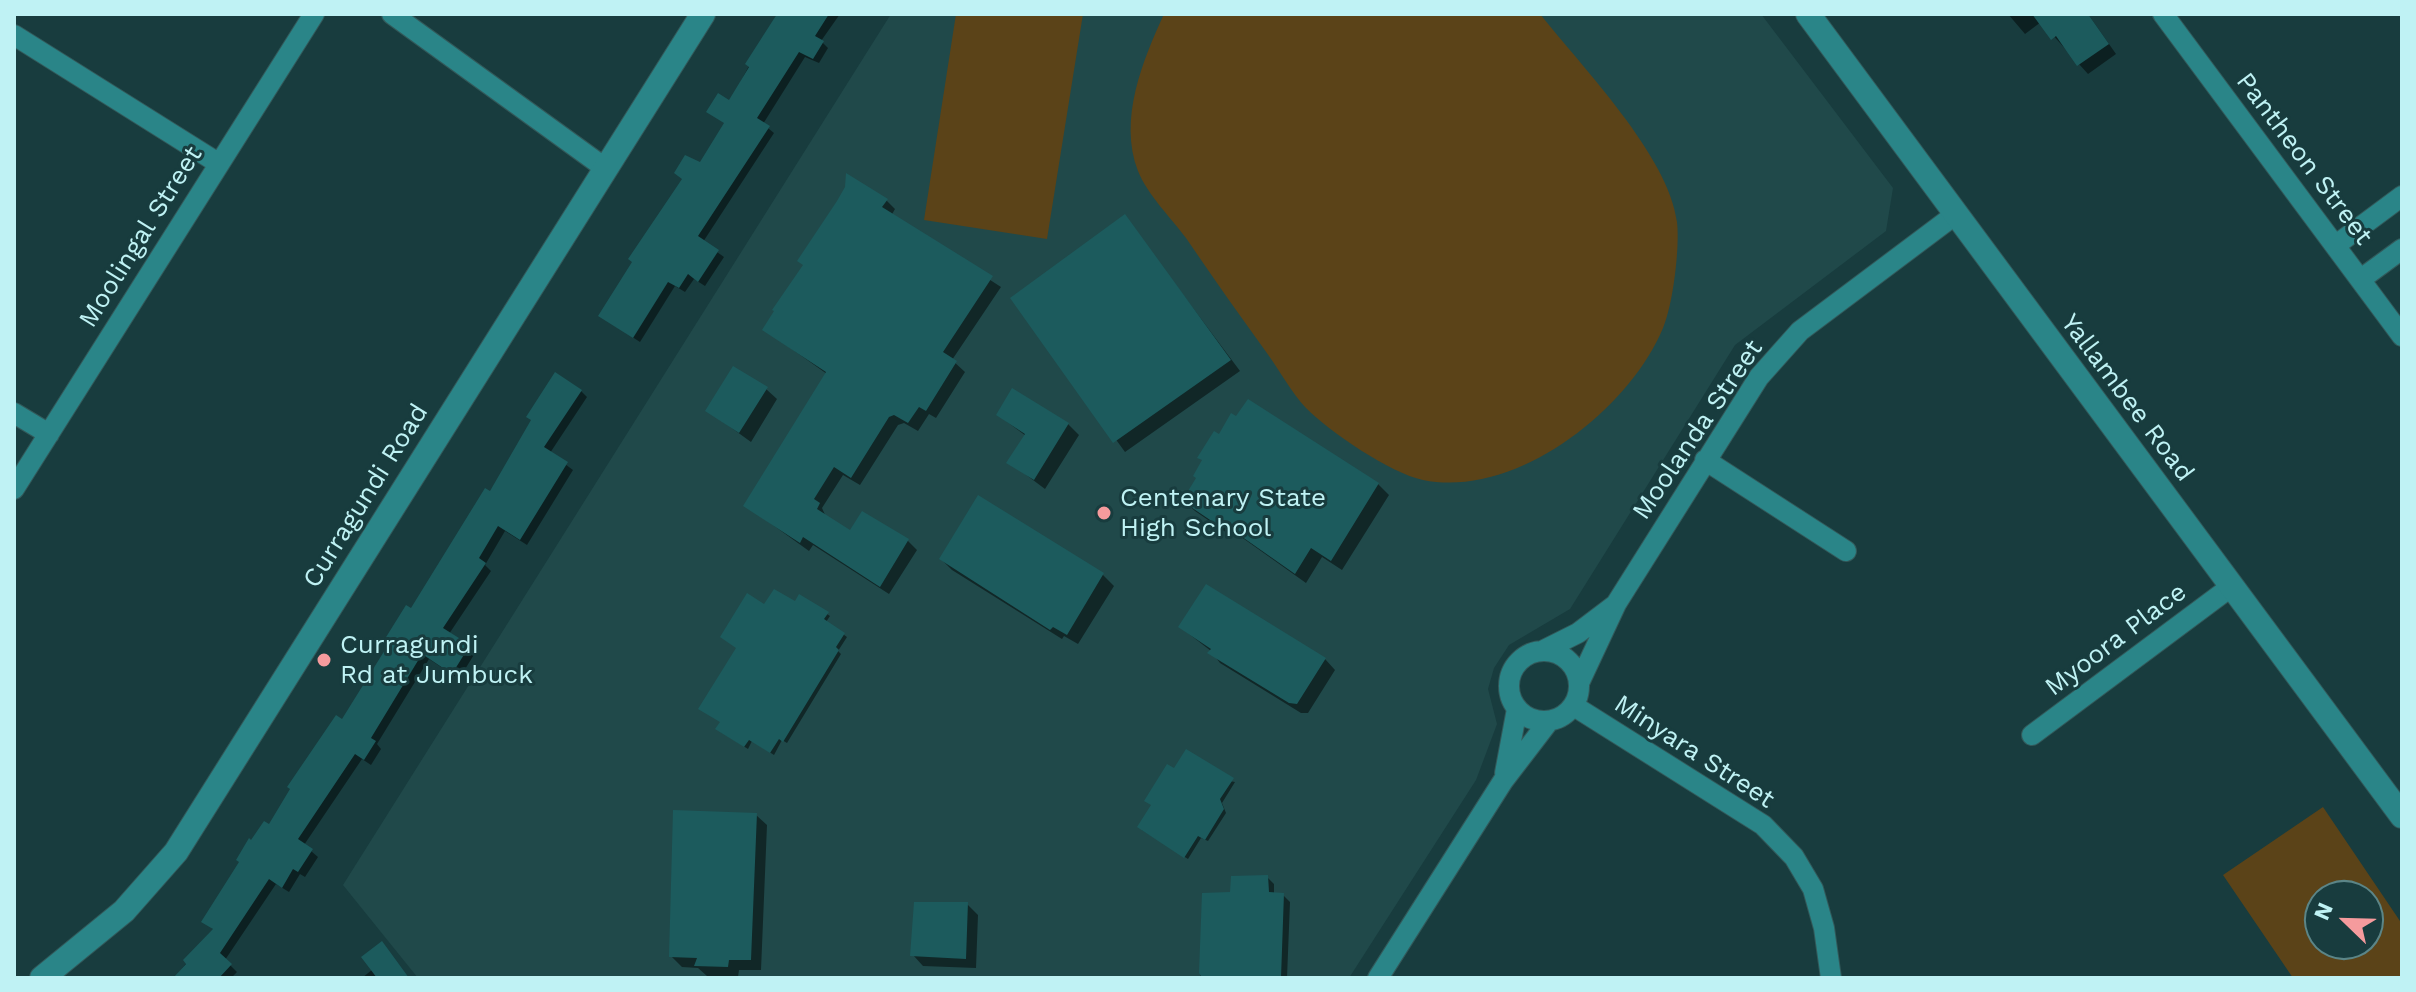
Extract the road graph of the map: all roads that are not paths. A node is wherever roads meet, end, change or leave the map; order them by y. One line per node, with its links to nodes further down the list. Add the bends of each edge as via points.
1 (314, 14): 7 (street, Moolingal Street)
2 (392, 14): 8 (street)
3 (703, 14): 8 (street, Curragundi Road)
4 (1808, 14): 10 (street, Yallambee Road)
5 (2163, 14): 11 (street, Pantheon Street)
6 (14, 35): 7 (street)
7 (218, 163): 16 (street, Moolingal Street)
8 (605, 168): 30 (street, Curragundi Road, via 176,852 124,911)
9 (2402, 196): 11 (street)
10 (1956, 214): 17 (street, Moolanda Street, via 1800,331 1759,377); 20 (street, Yallambee Road)
11 (2336, 245): 13 (street, Pantheon Street)
12 (2402, 249): 13 (street)
13 (2361, 279): 14 (street, Pantheon Street)
14 (2402, 336)
15 (14, 413): 16 (street)
16 (49, 434): 18 (street, Moolingal Street)
17 (1705, 460): 19 (street); 21 (street, Moolanda Street)
18 (14, 489)
19 (1846, 551)
20 (2232, 586): 27 (street, Myoora Place); 29 (street, Yallambee Road)
21 (1616, 604): 22 (street, Moolanda Street); 23 (street, Moolanda Street)
22 (1544, 650): 23 (street, via 1566,658); 25 (street, via 1514,667 1508,688)
23 (1579, 683): 24 (street)
24 (1574, 706): 26 (street); 32 (street, Minyara Street, via 1763,825 1794,857 1813,889)
25 (1517, 709): 26 (street, via 1526,717); 28 (street)
26 (1549, 721): 28 (street)
27 (2032, 735)
28 (1503, 781): 31 (street)
29 (2402, 816)
30 (42, 978)
31 (1378, 978)
32 (1831, 978)

